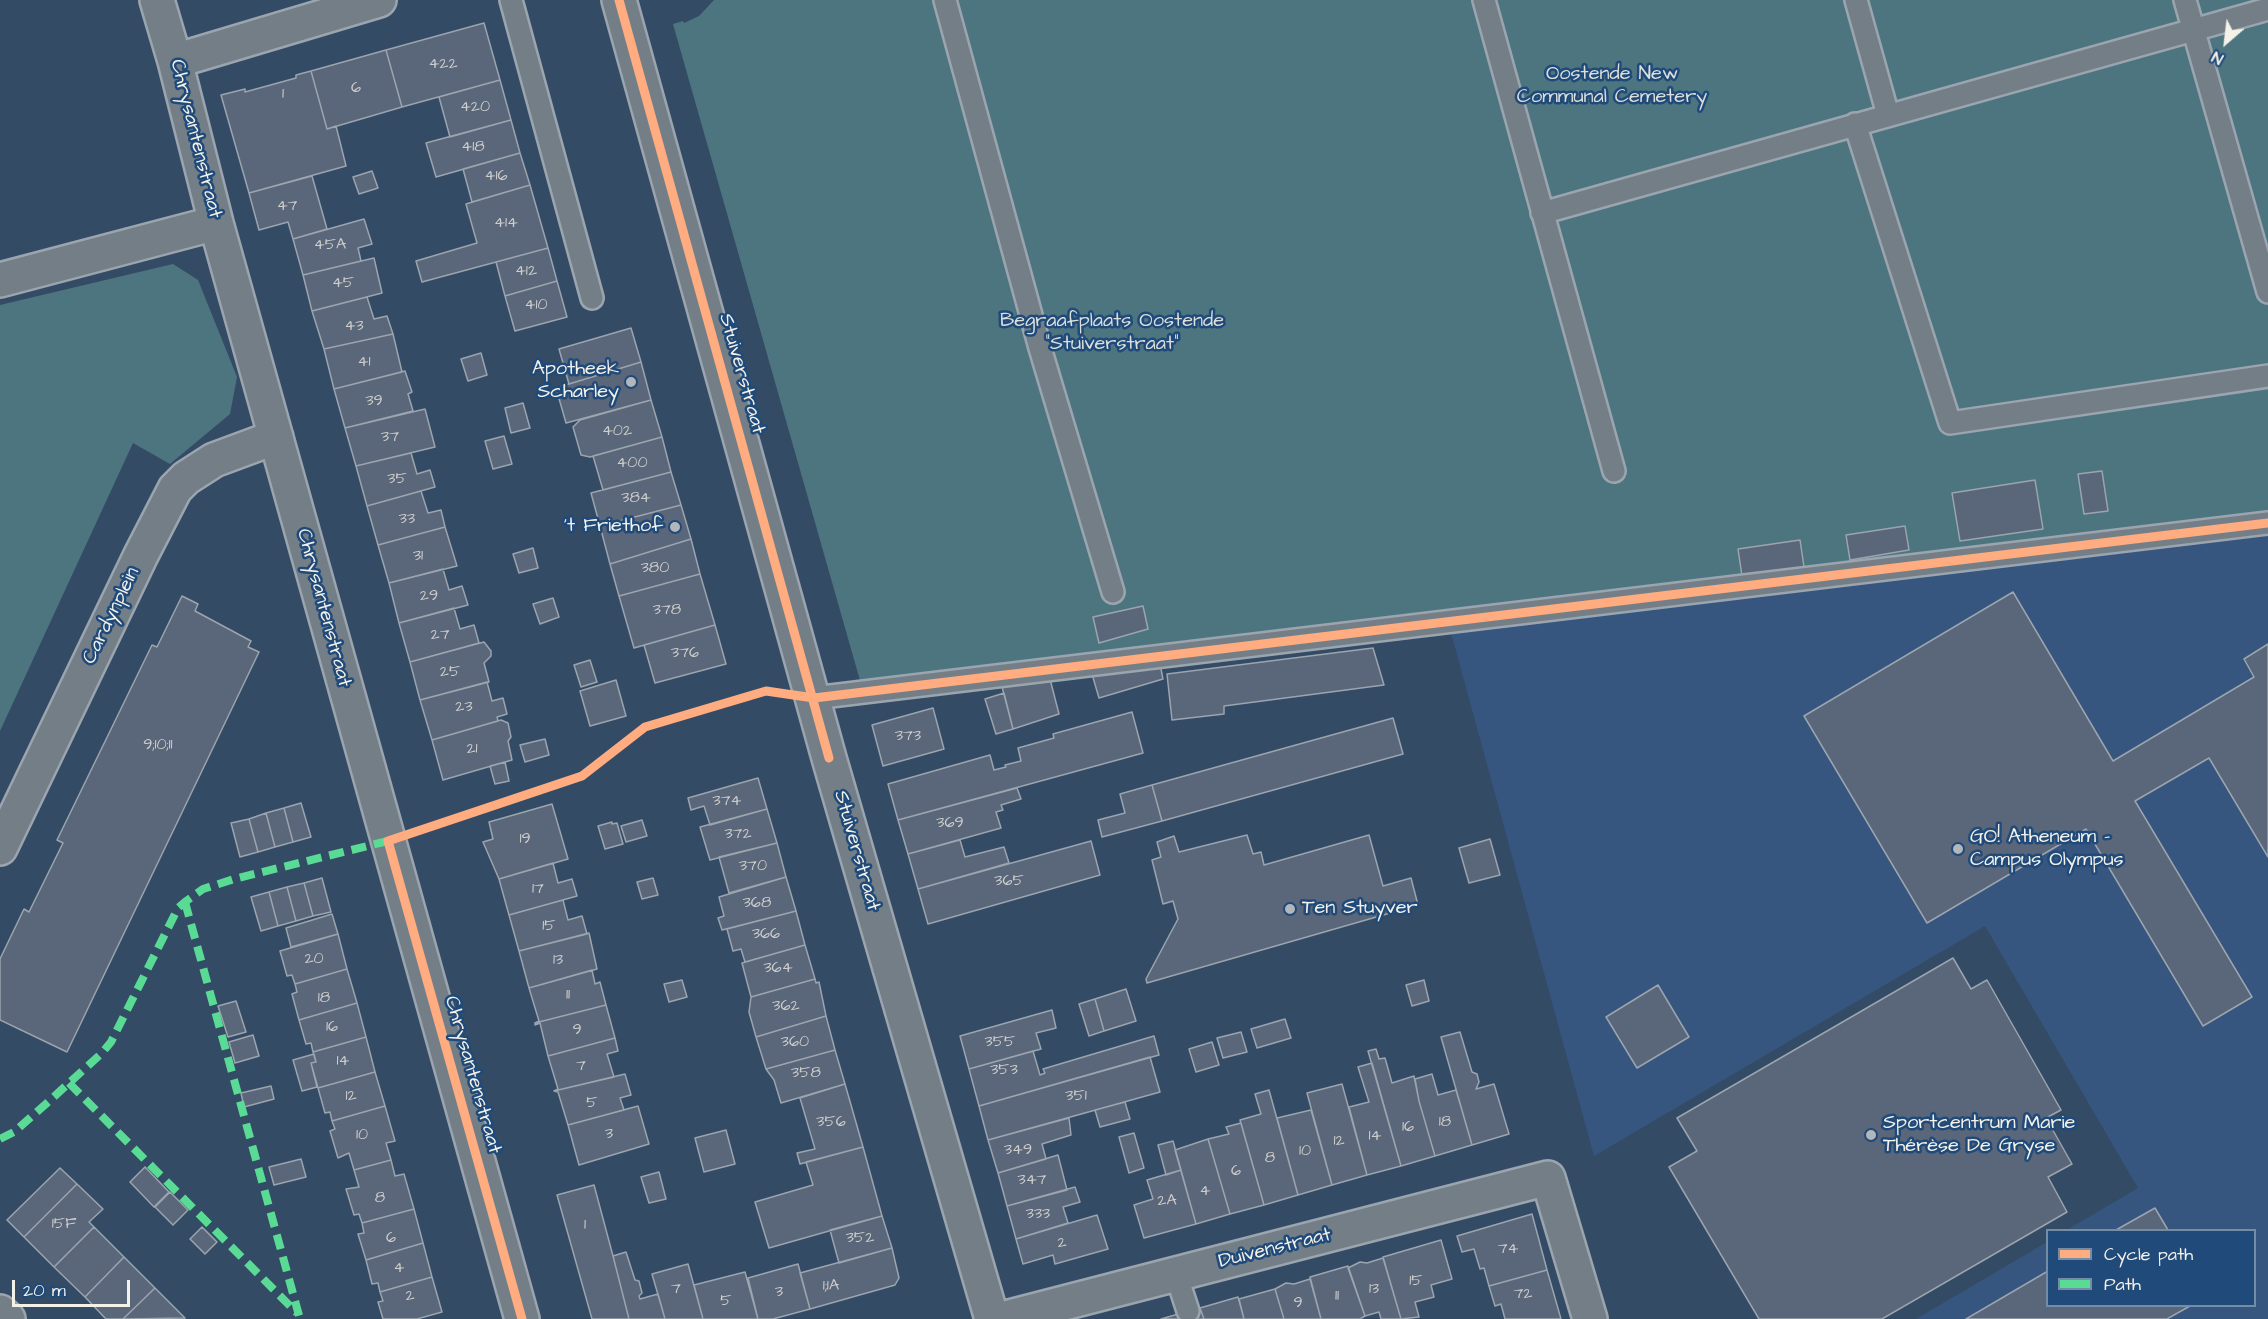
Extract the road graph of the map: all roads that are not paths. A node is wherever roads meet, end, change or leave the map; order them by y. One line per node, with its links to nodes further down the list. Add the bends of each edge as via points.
1 (158, 0): 11 (street, Chrysantenstraat)
2 (379, 0): 11 (street)
3 (512, 0): 18 (lane)
4 (619, 0): 24 (street, Stuiverstraat)
5 (945, 0): 23 (lane, via 1040,348)
6 (1484, 0): 14 (lane)
7 (1856, 0): 12 (lane)
8 (2185, 0): 10 (lane)
9 (2268, 9): 10 (lane)
10 (2194, 29): 12 (lane); 17 (lane)
11 (175, 61): 15 (street, Chrysantenstraat)
12 (1888, 115): 13 (lane)
13 (1855, 124): 14 (lane); 19 (lane, via 1950,423)
14 (1542, 213): 21 (lane)
15 (216, 223): 16 (street); 20 (street, Chrysantenstraat)
16 (0, 280)
17 (2268, 292)
18 (592, 298)
19 (2268, 376)
20 (276, 437): 25 (street, Cardynplein, via 214,460 175,489); 30 (street, Chrysantenstraat)
21 (1614, 471)
22 (2268, 523): 24 (lane)
23 (1113, 592)
24 (814, 698): 31 (street, Stuiverstraat)
25 (0, 848)
26 (1176, 1274): 27 (lane); 32 (street, Duivenstraat); 33 (street, Duivenstraat, via 1548,1178)
27 (1188, 1311)
28 (0, 1312): 29 (street)
29 (8, 1319)
30 (522, 1319)
31 (992, 1319)
32 (1002, 1319)
33 (1590, 1319)

